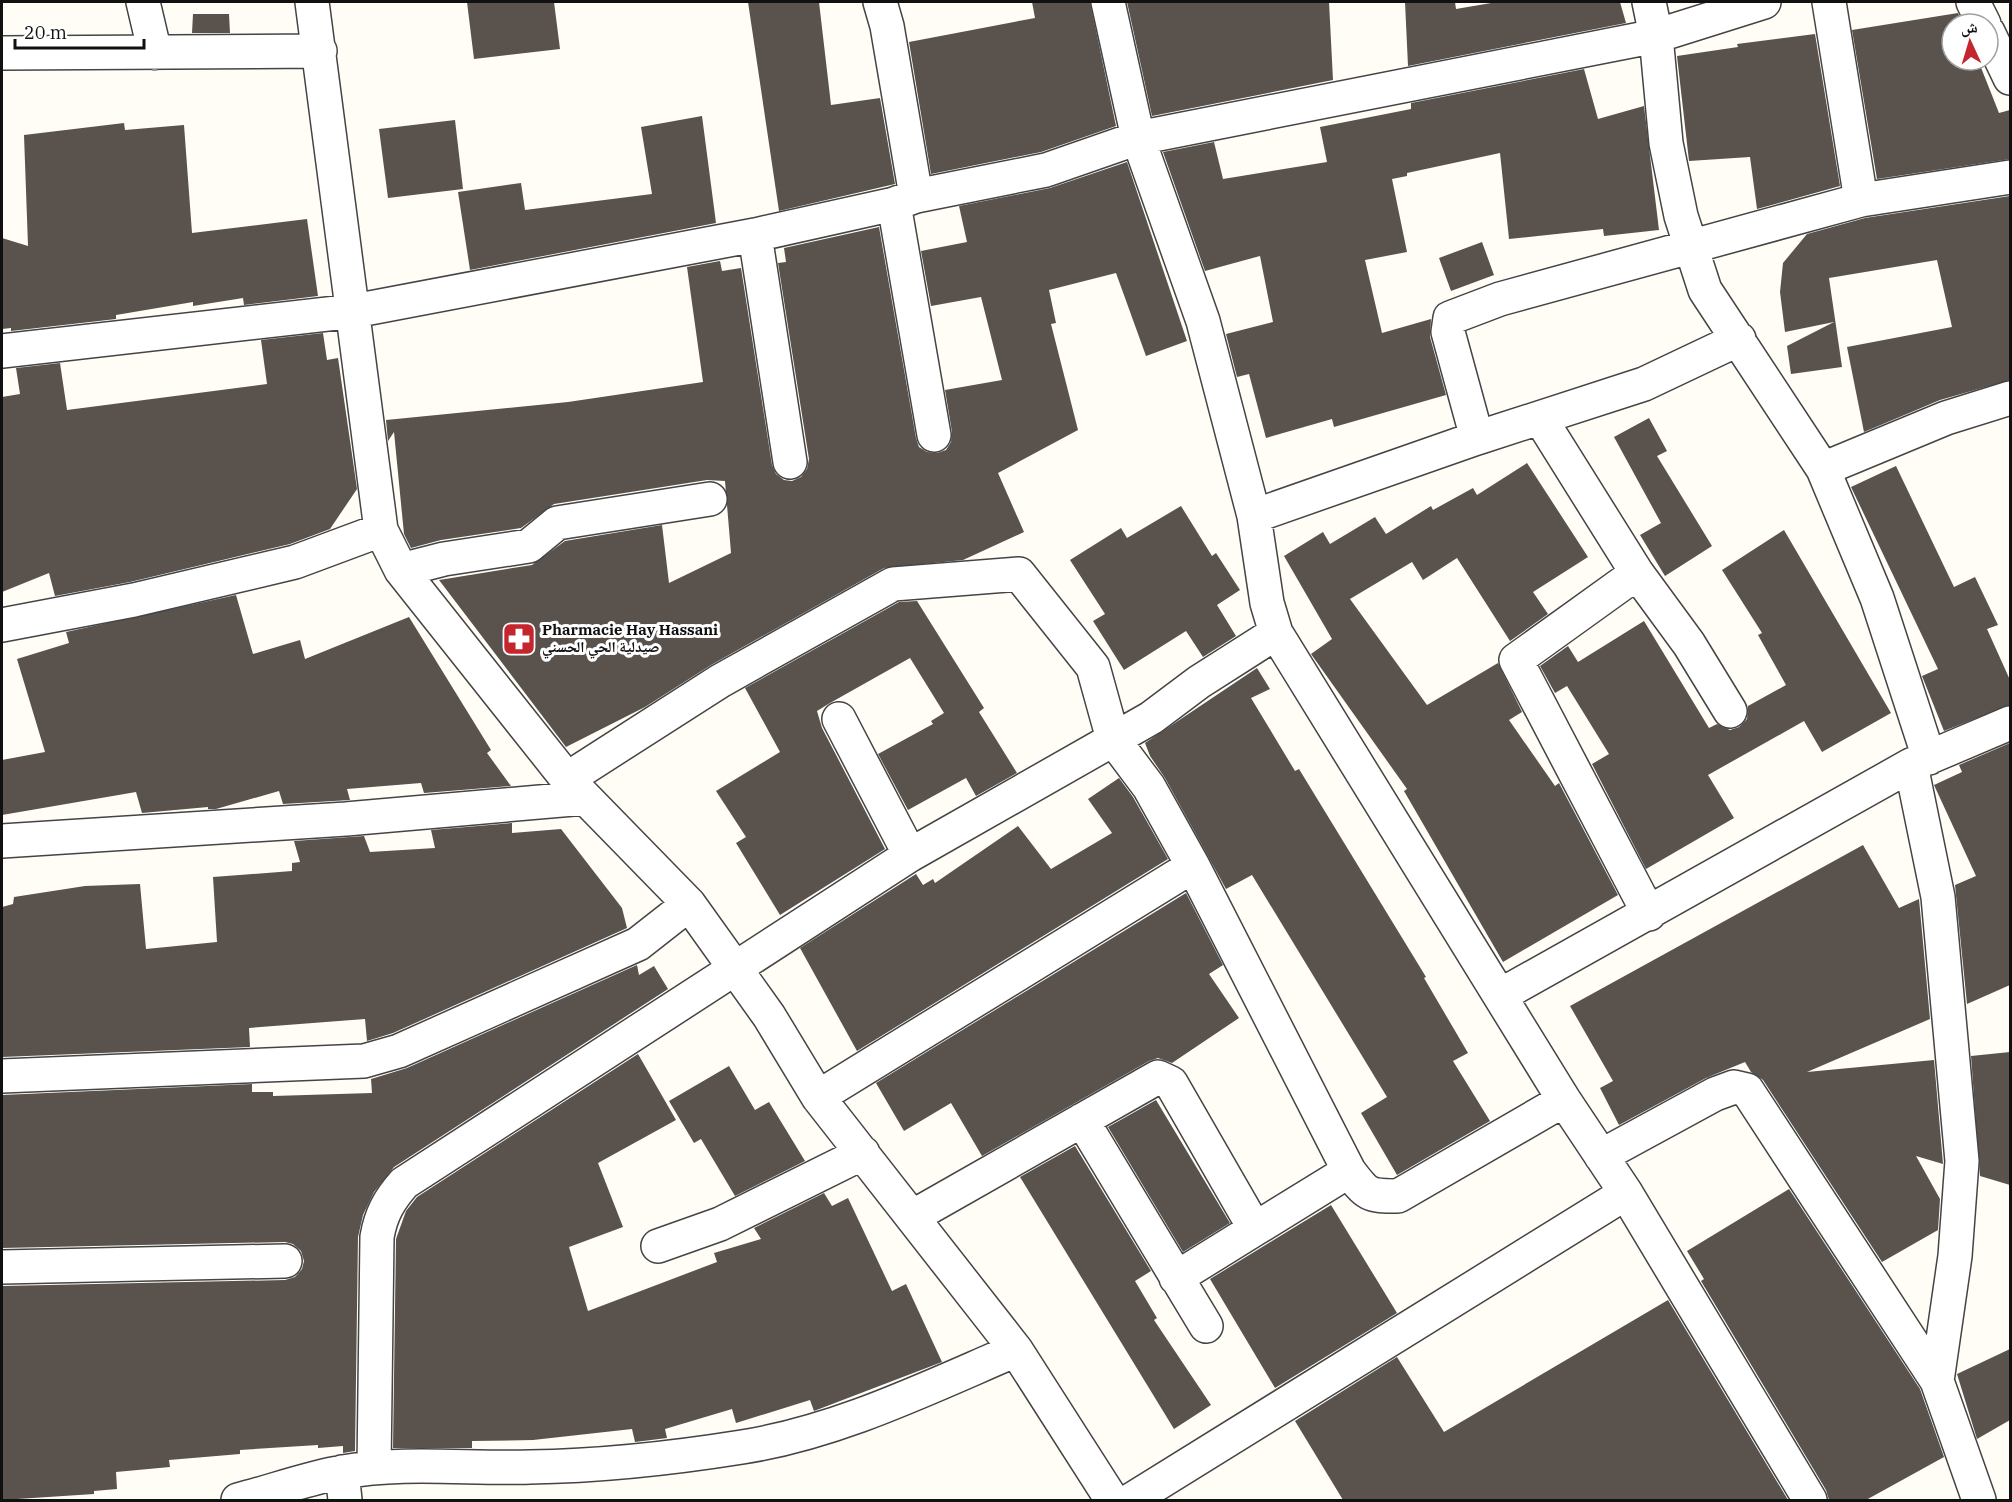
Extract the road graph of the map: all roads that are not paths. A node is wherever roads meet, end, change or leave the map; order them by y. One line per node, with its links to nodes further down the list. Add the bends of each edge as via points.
1 (143, 2): 11 (street)
2 (312, 2): 9 (street)
3 (880, 2): 16 (street, via 887,26)
4 (1108, 2): 14 (street)
5 (1649, 2): 8 (street)
6 (1764, 2): 8 (street)
7 (1829, 2): 17 (street)
8 (1656, 36): 14 (street); 19 (street, via 1666,143)
9 (320, 51): 11 (street); 20 (street)
10 (2, 53): 11 (street)
11 (155, 53)
12 (2000, 57): 13 (street)
13 (2010, 78)
14 (1138, 138): 16 (street, via 1046,170); 30 (street, via 1203,321)
15 (2010, 177): 17 (street)
16 (905, 200): 18 (street); 25 (street)
17 (1861, 200): 19 (street)
18 (756, 235): 20 (street); 27 (street)
19 (1690, 248): 21 (street, via 1705,290); 26 (street, via 1500,299 1450,318 1448,332)
20 (354, 311): 22 (street); 31 (street)
21 (1739, 339): 24 (street, via 1644,384); 28 (street)
22 (2, 351)
23 (2010, 398): 28 (street, via 1946,418)
24 (1540, 418): 26 (street); 33 (street)
25 (934, 435)
26 (1477, 438): 30 (street)
27 (790, 462)
28 (1823, 469): 40 (street, via 1877,598)
29 (710, 499): 32 (street, via 557,523 529,546)
30 (1254, 516): 35 (street, via 1267,603)
31 (381, 530): 32 (street); 34 (street, via 295,562)
32 (401, 570): 41 (street)
33 (1637, 573): 36 (street, via 1678,627); 46 (street, via 1516,660)
34 (2, 626)
35 (1276, 633): 39 (street, via 1198,682 1151,718); 48 (street)
36 (1730, 711)
37 (839, 719): 43 (street)
38 (2010, 723): 40 (street)
39 (1113, 739): 41 (street, via 1093,667 1018,574 893,584 720,681); 43 (street); 44 (street, via 1149,787)
40 (1920, 761): 46 (street); 65 (street, via 1938,897 1962,1161 1955,1256)
41 (576, 788): 42 (street, via 346,819); 45 (street)
42 (2, 841)
43 (910, 855): 47 (street)
44 (1193, 866): 50 (street); 55 (street)
45 (689, 904): 47 (street); 49 (street, via 638,945 399,1051 364,1061)
46 (1649, 914): 48 (street)
47 (735, 967): 50 (street); 66 (street, via 428,1165 391,1198 381,1215 377,1237)
48 (1501, 995): 51 (street)
49 (2, 1076)
50 (818, 1097): 53 (street)
51 (1564, 1100): 54 (street); 55 (street, via 1398,1196 1365,1193)
52 (1082, 1120): 57 (street); 58 (street, via 1149,1081 1163,1078 1171,1083); 62 (street)
53 (863, 1153): 57 (street); 59 (street, via 720,1224)
54 (1601, 1156): 56 (street); 65 (street, via 1715,1094 1734,1087 1747,1090)
55 (1349, 1171): 58 (street)
56 (1626, 1193): 69 (street); 70 (street)
57 (912, 1217): 64 (street)
58 (1255, 1229): 62 (street)
59 (658, 1246)
60 (285, 1261): 61 (street)
61 (2, 1268)
62 (1176, 1278): 63 (street)
63 (1206, 1326)
64 (1016, 1350): 66 (street, via 874,1411 806,1433 744,1447 659,1458); 68 (street)
65 (1937, 1381): 71 (street)
66 (354, 1480): 67 (street)
67 (238, 1500)
68 (1112, 1500)
69 (1131, 1500)
70 (1810, 1500)
71 (1979, 1500)

